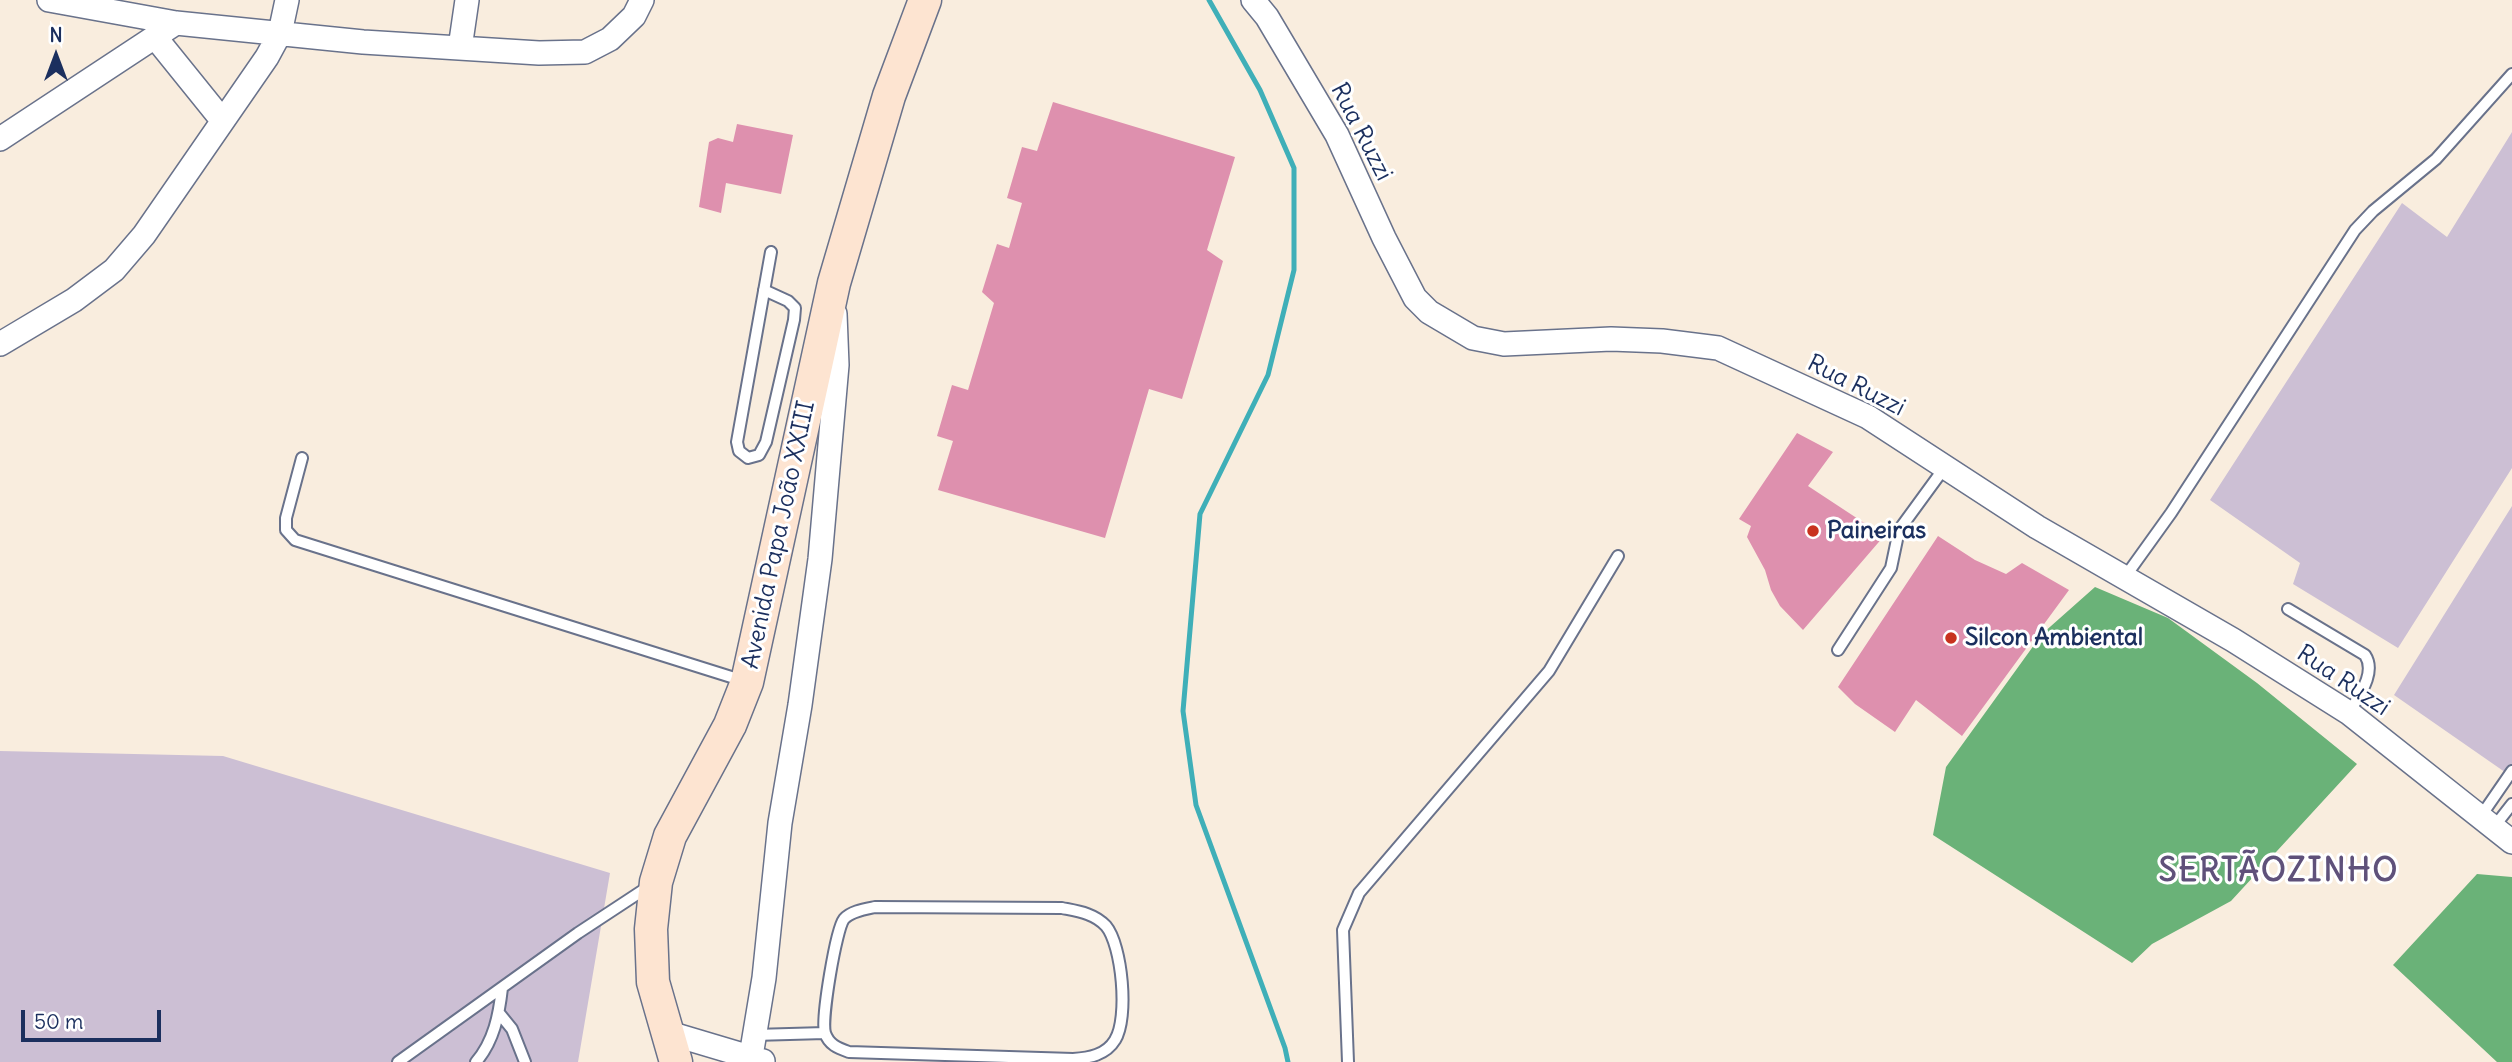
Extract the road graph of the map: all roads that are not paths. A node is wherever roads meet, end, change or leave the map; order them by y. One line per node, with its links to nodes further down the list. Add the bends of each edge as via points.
1 (48, 0): 7 (street)
2 (287, 0): 8 (street)
3 (467, 0): 10 (street)
4 (642, 0): 10 (street, via 634,16 610,39 585,52)
5 (925, 0): 15 (street, Avenida Papa João XXIII, via 889,96)
6 (1253, 0): 19 (street, Rua Ruzzi, via 1337,135 1415,298 1429,312 1473,338 1504,344 1637,340 1718,348 1868,416)
7 (176, 23): 8 (street); 9 (street)
8 (280, 33): 10 (street); 12 (street)
9 (155, 37): 12 (street); 13 (street)
10 (460, 48)
11 (2512, 74): 21 (lane, via 2436,159 2355,230)
12 (222, 120): 17 (street, via 144,235 114,270 75,300)
13 (0, 139)
14 (771, 252): 16 (lane)
15 (834, 283): 24 (street, Avenida Papa João XXIII); 35 (street, via 837,365 822,533 780,823)
16 (764, 290): 16 (lane, via 737,442 748,458 759,455 766,442 794,320 795,308)
17 (0, 344)
18 (302, 458): 24 (lane, via 286,518 286,530 295,540)
19 (1945, 467): 21 (street, Rua Ruzzi, via 2037,527); 23 (lane, via 1899,530 1891,568)
20 (1618, 556): 39 (lane, via 1549,671 1359,893 1343,930)
21 (2125, 576): 25 (street, Rua Ruzzi)
22 (2288, 609): 25 (lane, via 2370,662)
23 (1838, 650)
24 (747, 682): 30 (street, Avenida Papa João XXIII, via 730,725 670,836)
25 (2349, 713): 28 (street, Rua Ruzzi)
26 (2512, 771): 28 (lane)
27 (2512, 804): 28 (lane)
28 (2487, 821): 29 (street, Rua Ruzzi)
29 (2512, 842)
30 (656, 882): 31 (lane); 34 (street, Avenida Papa João XXIII, via 651,929 653,982)
31 (502, 988): 32 (lane); 36 (lane)
32 (499, 1013): 37 (lane, via 491,1038); 38 (lane, via 512,1029)
33 (825, 1033): 33 (lane, via 838,930 845,917 858,911 874,907 1062,908 1088,913 1105,925 1116,944 1121,968 1121,1026 1115,1041 1090,1058 849,1052 834,1047); 35 (lane)
34 (673, 1047): 35 (street)
35 (755, 1054)
36 (398, 1062)
37 (475, 1062)
38 (525, 1062)
39 (1348, 1062)

